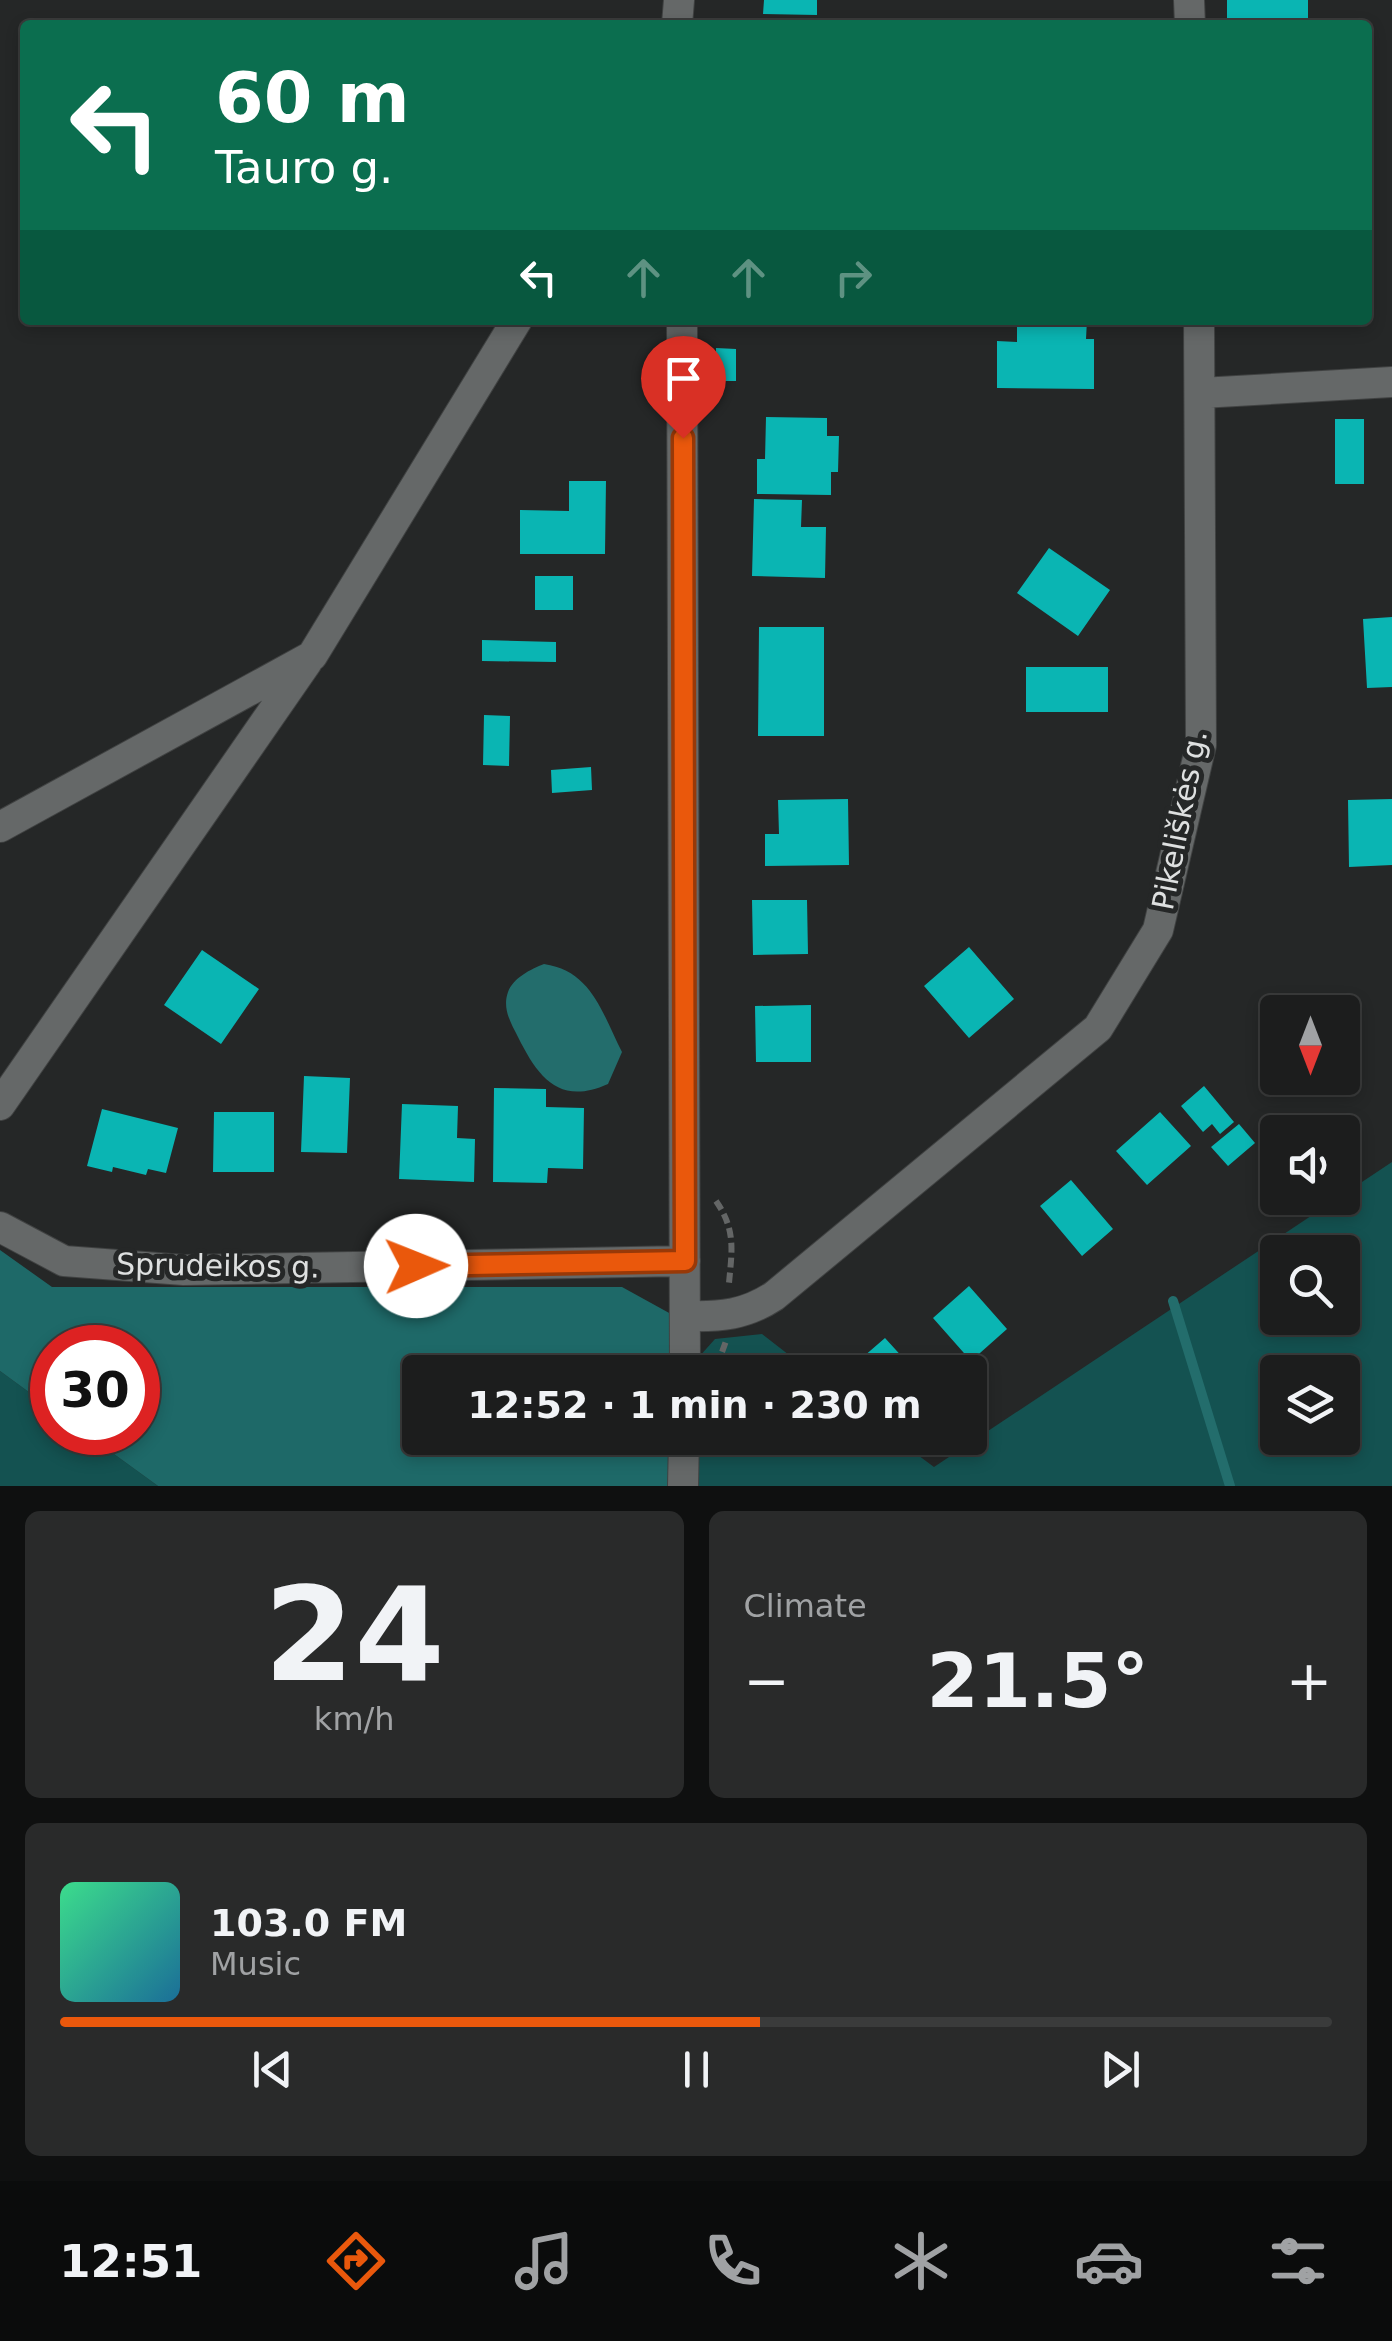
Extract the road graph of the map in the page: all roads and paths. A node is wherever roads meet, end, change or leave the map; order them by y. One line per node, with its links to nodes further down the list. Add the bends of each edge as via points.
1 (514, 325): 6 (street)
2 (682, 325): 9 (street)
3 (1199, 325): 5 (street, Pikeliškės g.)
4 (1392, 382): 5 (street)
5 (1201, 393): 13 (street, Pikeliškės g., via 1201,744 1158,930 1098,1028 774,1296 750,1312)
6 (312, 656): 7 (street); 8 (street)
7 (0, 826)
8 (0, 1105)
9 (686, 1186): 11 (street); 13 (path, via 706,1187 728,1219 734,1238)
10 (0, 1227): 11 (street, Sprudeikos g., via 64,1261 184,1270)
11 (685, 1261): 12 (street)
12 (686, 1316): 13 (street, Pikeliškės g.); 14 (street)
13 (728, 1316): 15 (path)
14 (685, 1355)
15 (722, 1355)
16 (684, 1455): 17 (street)
17 (683, 1486)

